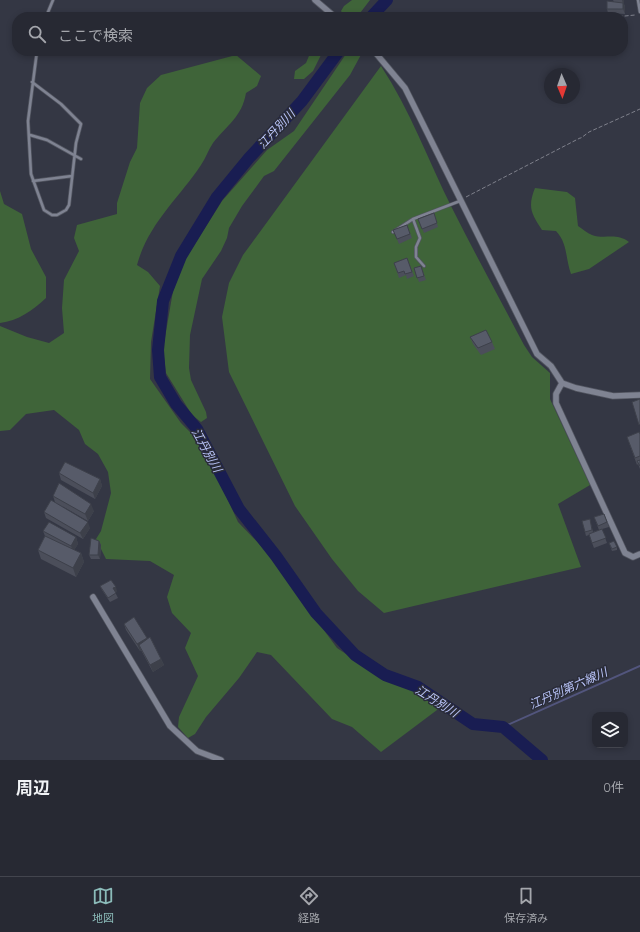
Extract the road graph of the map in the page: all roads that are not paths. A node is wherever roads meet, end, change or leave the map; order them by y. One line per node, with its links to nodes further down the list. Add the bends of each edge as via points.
1 (53, 0): 4 (lane)
2 (315, 0): 5 (street)
3 (638, 0): 6 (lane)
4 (48, 12)
5 (329, 12)
6 (640, 12)
7 (36, 56): 9 (lane)
8 (378, 56): 15 (street, via 405,88)
9 (32, 82): 10 (lane, via 28,121); 11 (lane, via 62,104 81,124)
10 (30, 135): 11 (lane, via 47,140); 14 (lane, via 29,151)
11 (74, 155): 12 (lane); 13 (lane)
12 (81, 159)
13 (72, 176): 14 (lane); 14 (lane, via 69,205 57,215 44,210)
14 (33, 181)
15 (460, 200): 16 (lane); 19 (street, via 530,343 537,354 551,366)
16 (414, 220): 17 (lane); 18 (lane, via 420,238 416,257)
17 (393, 232)
18 (424, 266)
19 (562, 383): 20 (street, via 613,396); 21 (street, via 556,394 559,410 625,553 633,557)
20 (640, 394)
21 (640, 554)
22 (93, 597): 23 (street, via 170,726 197,751)
23 (221, 760)

